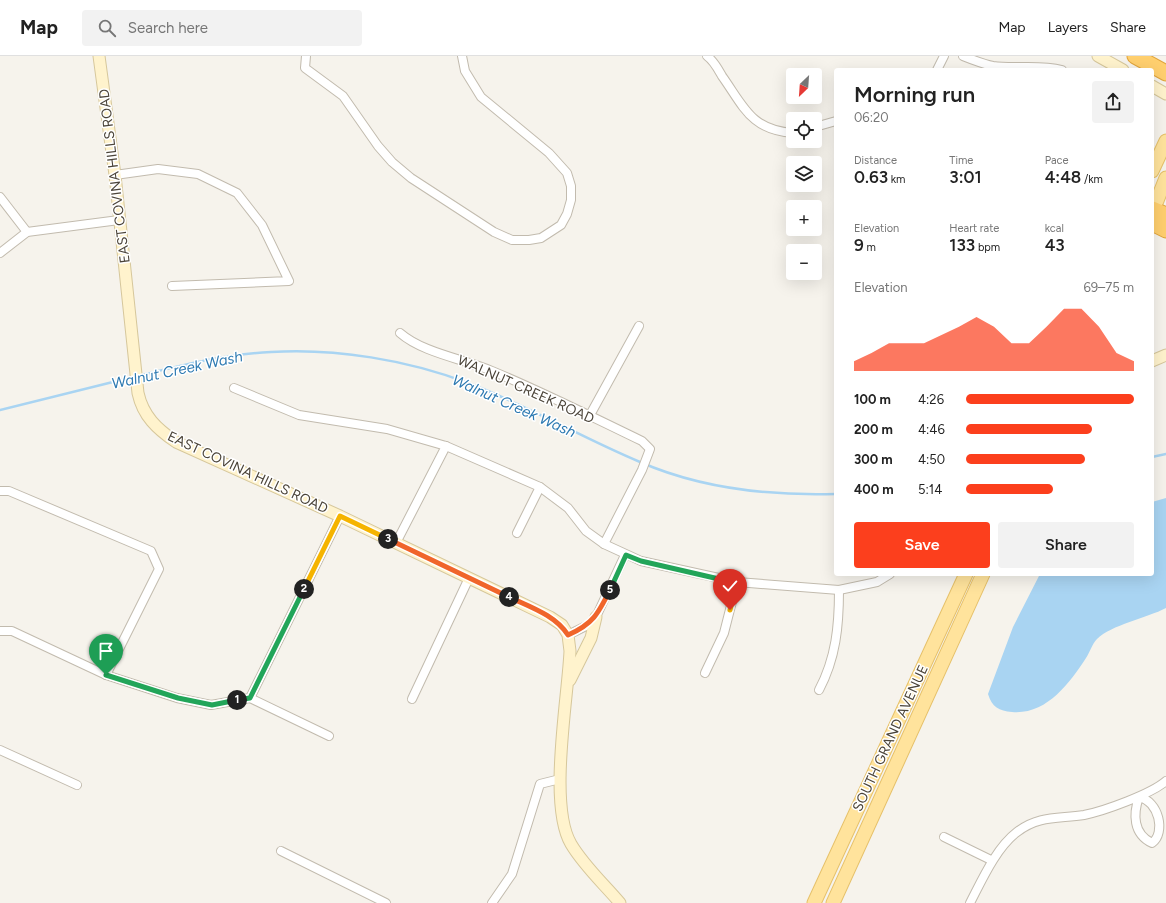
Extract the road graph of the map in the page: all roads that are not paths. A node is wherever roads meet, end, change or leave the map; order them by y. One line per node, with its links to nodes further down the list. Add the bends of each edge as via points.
1 (99, 56): 20 (street, EAST COVINA HILLS ROAD)
2 (306, 56): 3 (street, via 305,68 343,96 378,146 411,178 494,232 512,240 541,238 561,225 567,214 571,200 567,174 549,153 482,97 465,71)
3 (462, 56)
4 (707, 56): 17 (street, via 747,112 759,124 772,131)
5 (944, 56): 9 (street)
6 (963, 56): 10 (street, via 994,66)
7 (1098, 56): 11 (street)
8 (1135, 56): 12 (highway)
9 (938, 68)
10 (1056, 68)
11 (1119, 68)
12 (1166, 73)
13 (1154, 87): 14 (street)
14 (1166, 94)
15 (834, 122): 16 (street)
16 (822, 125)
17 (786, 132)
18 (1166, 141): 19 (main road)
19 (1154, 167)
20 (115, 175): 24 (street, EAST COVINA HILLS ROAD); 28 (street, via 158,170 198,174 237,193 262,225 289,281)
21 (1166, 178): 23 (main road)
22 (0, 197): 26 (street)
23 (1155, 214): 25 (highway)
24 (119, 220): 26 (street); 38 (street, EAST COVINA HILLS ROAD, via 138,383 141,403 148,417 159,430 176,442)
25 (1166, 230)
26 (27, 232): 27 (street)
27 (0, 253)
28 (172, 286)
29 (639, 326): 34 (street)
30 (400, 333): 34 (street, WALNUT CREEK ROAD, via 415,343 492,371)
31 (1166, 356): 32 (street)
32 (1154, 360)
33 (234, 388): 35 (street, via 299,415 387,429)
34 (590, 415): 41 (street, WALNUT CREEK ROAD, via 642,441 650,449 647,460)
35 (446, 446): 36 (street); 40 (street)
36 (540, 487): 39 (street); 41 (street, via 568,508 586,531)
37 (0, 491): 53 (street, via 9,491 151,551 159,569)
38 (340, 516): 40 (street, EAST COVINA HILLS ROAD); 56 (street)
39 (517, 533)
40 (396, 543): 46 (street, EAST COVINA HILLS ROAD)
41 (604, 544): 42 (street)
42 (626, 555): 47 (street, via 660,566); 49 (street)
43 (887, 576): 48 (street, via 877,582)
44 (965, 576): 70 (main road, SOUTH GRAND AVENUE)
45 (982, 576): 71 (main road, SOUTH GRAND AVENUE)
46 (470, 578): 51 (street, EAST COVINA HILLS ROAD, via 550,617 562,625); 57 (street)
47 (737, 582): 48 (street); 52 (street, via 724,633)
48 (839, 590): 55 (street, via 839,613 832,661)
49 (596, 617): 51 (street, via 588,625); 54 (street, via 590,638)
50 (0, 631): 53 (street, via 12,631)
51 (568, 635): 54 (street)
52 (705, 673)
53 (106, 675): 56 (street, via 178,698 212,705)
54 (568, 682): 60 (street)
55 (819, 690)
56 (250, 698): 58 (street)
57 (412, 699)
58 (329, 736)
59 (0, 750): 62 (street)
60 (560, 779): 68 (street, via 540,784 512,874); 69 (street, via 563,824 571,844)
61 (1166, 781): 63 (street)
62 (77, 785)
63 (1139, 797): 63 (street, via 1134,817 1137,829 1144,839 1152,842 1159,840 1165,832 1162,815 1148,798); 66 (street, via 1085,815 1044,818 1017,832)
64 (944, 837): 66 (street)
65 (281, 850): 67 (street)
66 (992, 860): 72 (street)
67 (386, 903)
68 (492, 903)
69 (620, 903)
70 (814, 903)
71 (833, 903)
72 (970, 903)

